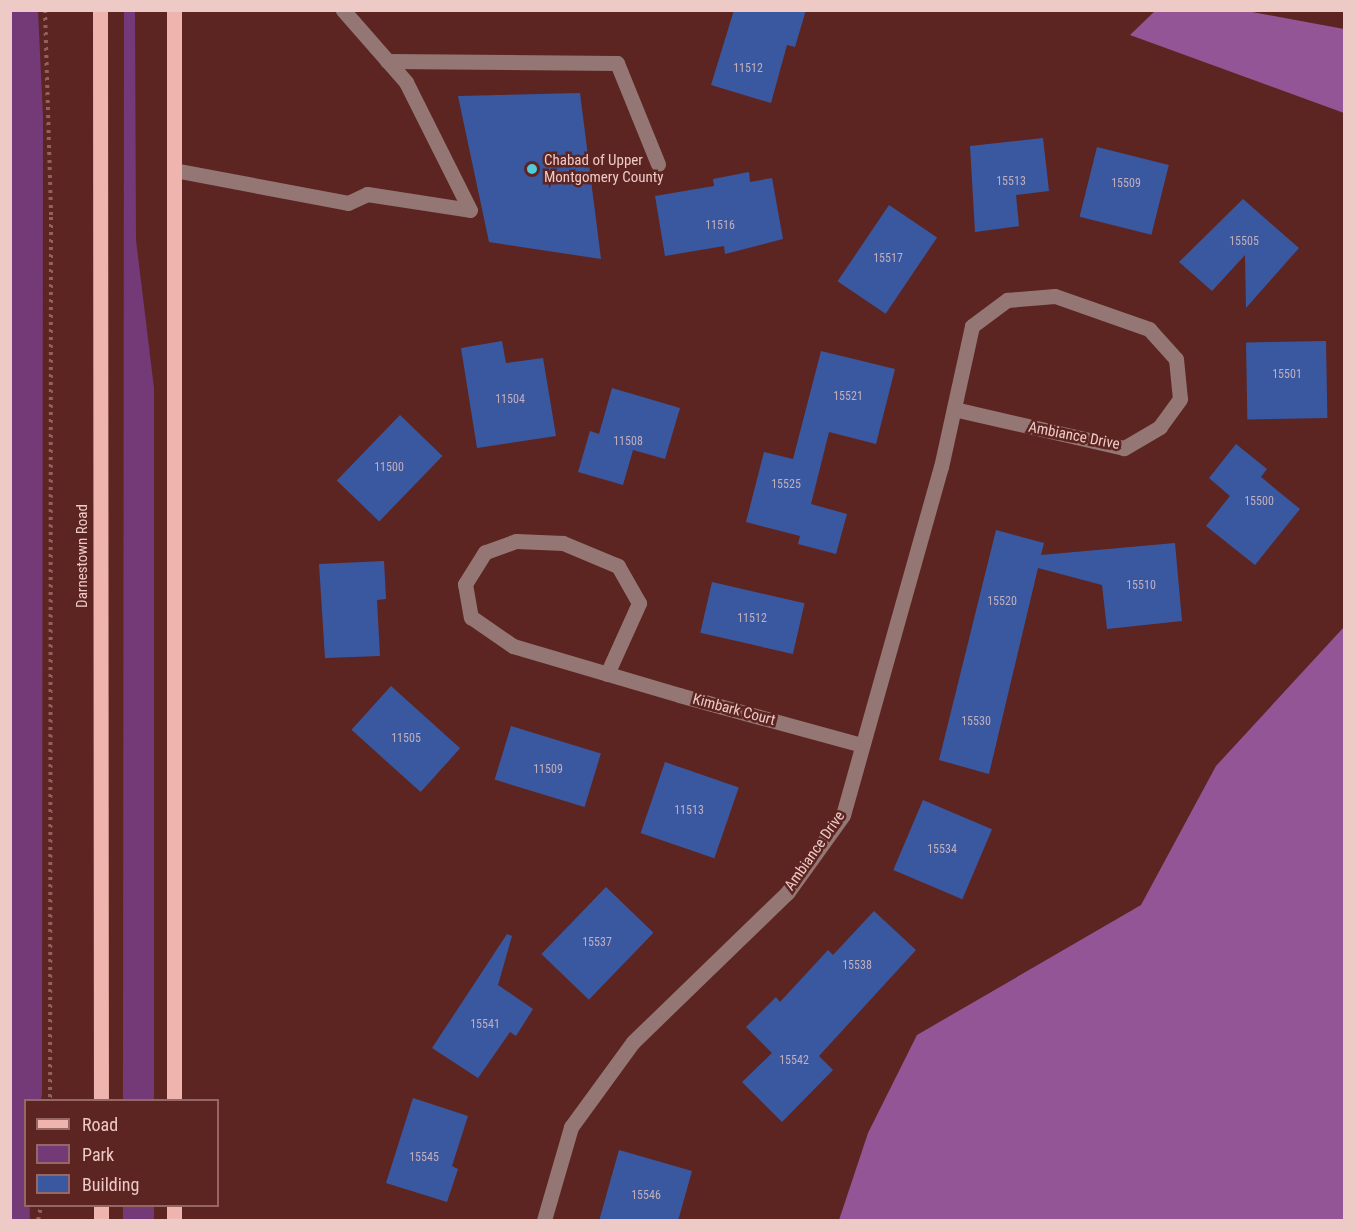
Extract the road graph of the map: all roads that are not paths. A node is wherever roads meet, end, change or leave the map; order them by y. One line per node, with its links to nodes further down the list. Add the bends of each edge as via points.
1 (100, 10): 10 (main road, Darnestown Road)
2 (174, 10): 6 (main road)
3 (343, 10): 4 (street)
4 (387, 61): 5 (street, via 617,63); 6 (street, via 406,82 470,210 366,194 348,203)
5 (658, 164)
6 (174, 170): 11 (main road)
7 (954, 409): 7 (street, Ambiance Drive, via 1124,448 1160,427 1180,399 1176,359 1149,329 1076,303 1055,296 1007,300 972,326); 9 (street, Ambiance Drive)
8 (607, 674): 8 (street, Kimbark Court, via 513,646 471,617 465,584 485,552 516,541 563,543 618,566 639,603); 9 (street, Kimbark Court)
9 (862, 745): 12 (street, Ambiance Drive, via 843,815 787,893 633,1042 571,1127)
10 (101, 1099)
11 (174, 1099)
12 (544, 1221)

